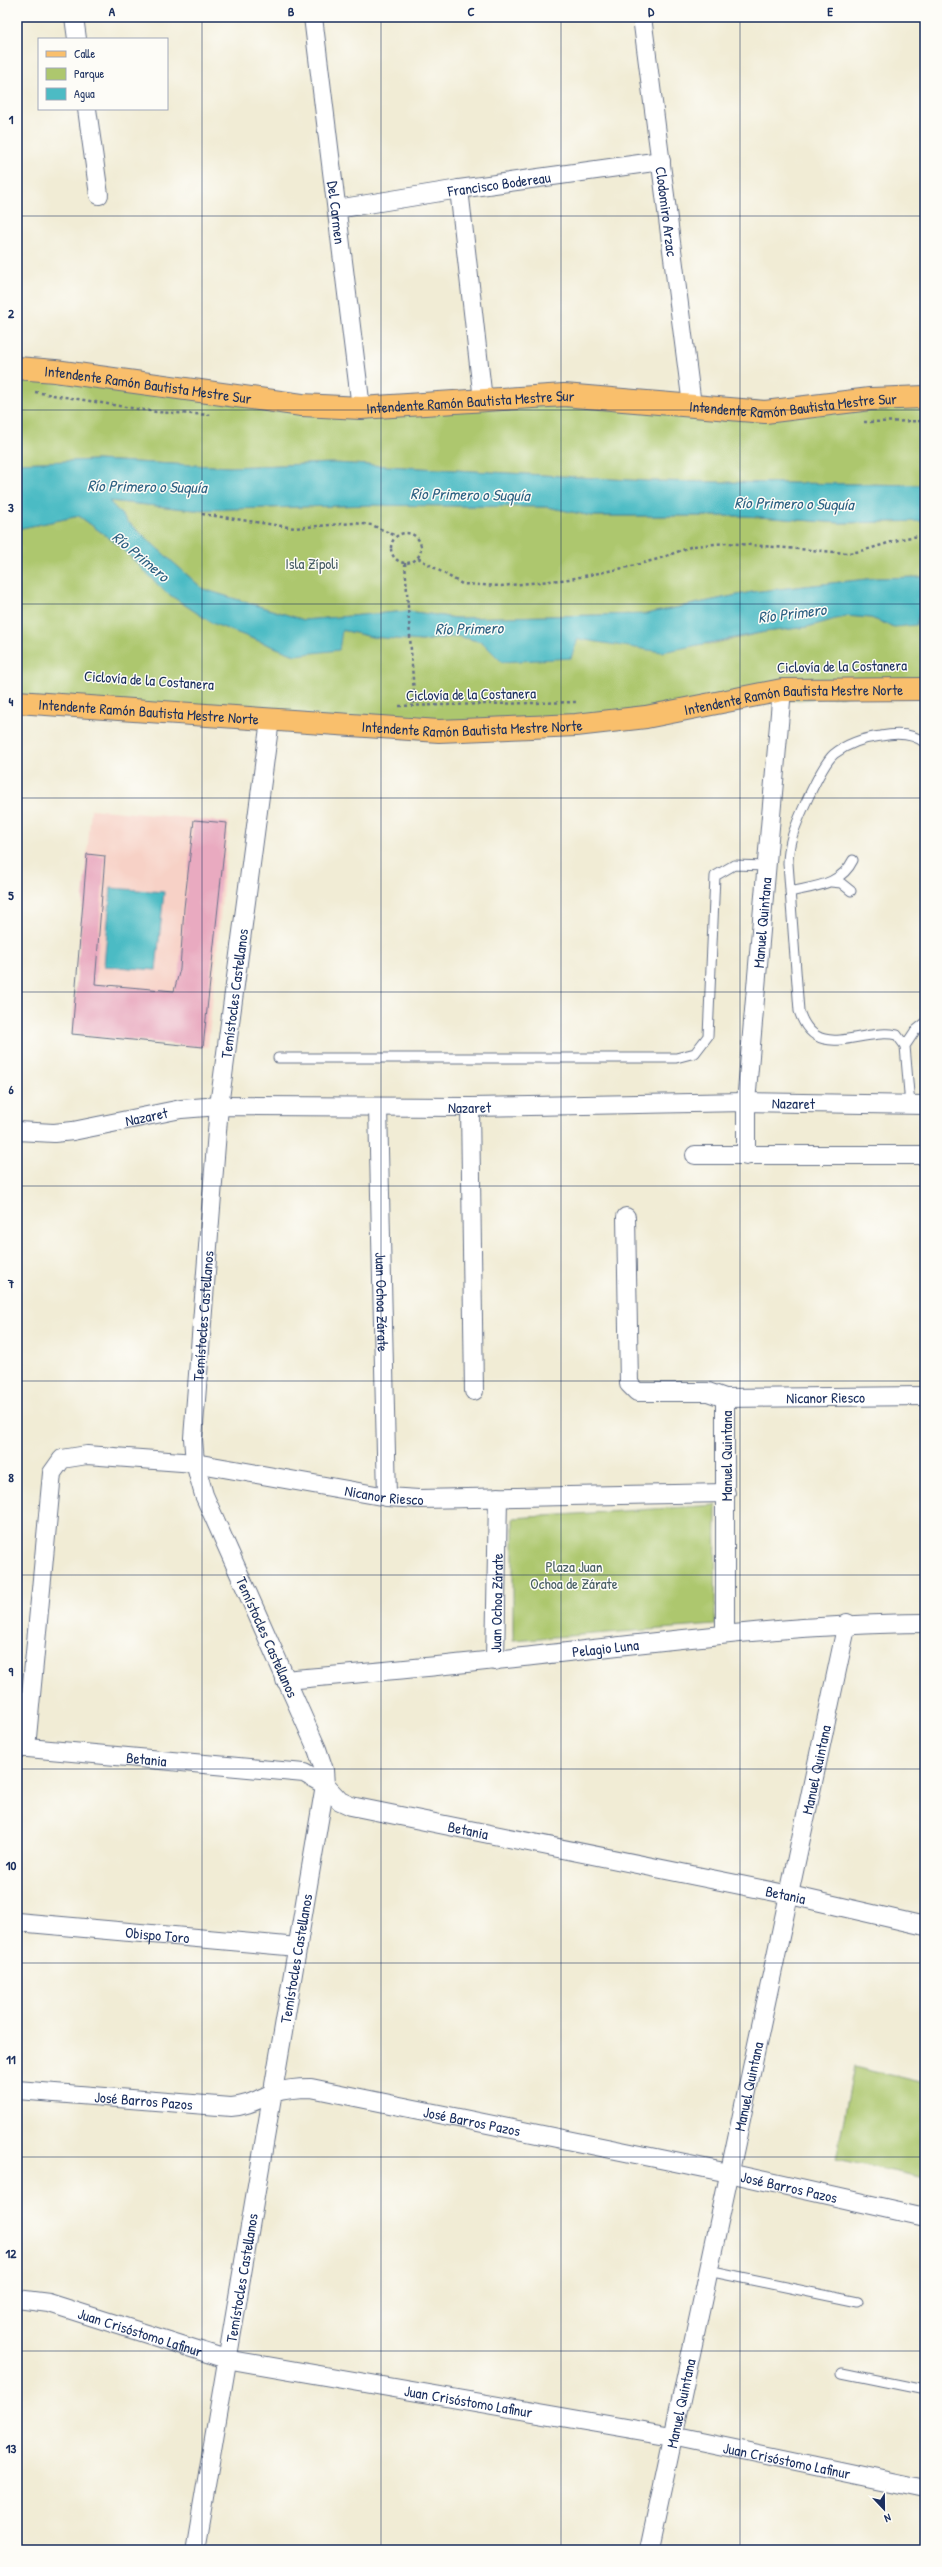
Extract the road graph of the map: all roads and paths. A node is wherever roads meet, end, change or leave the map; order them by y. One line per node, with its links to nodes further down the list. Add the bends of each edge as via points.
1 (74, 17): 4 (street)
2 (314, 17): 9 (street, Del Carmen)
3 (642, 17): 6 (street, Clodomiro Arzac)
4 (77, 38)
5 (87, 110): 8 (street)
6 (661, 161): 7 (street, Francisco Bodereau); 13 (street, Clodomiro Arzac)
7 (459, 189): 9 (street, Francisco Bodereau); 12 (street)
8 (99, 195)
9 (337, 209): 14 (street, Del Carmen)
10 (17, 368): 14 (main road, Intendente Ramón Bautista Mestre Sur, via 302,405)
11 (925, 397): 13 (main road, Intendente Ramón Bautista Mestre Sur, via 870,399 765,412)
12 (483, 400): 13 (main road, Intendente Ramón Bautista Mestre Sur, via 564,395); 14 (main road, Intendente Ramón Bautista Mestre Sur)
13 (692, 405)
14 (361, 408)
15 (202, 514): 16 (path, via 294,528 354,523 372,525)
16 (396, 536): 18 (path, via 410,532 419,538 422,548); 19 (path, via 391,551 396,559)
17 (925, 536): 18 (path, via 895,539 865,552 847,553 727,543 693,546 628,567 570,579 501,586 462,584)
18 (418, 558): 19 (path)
19 (405, 563): 22 (path)
20 (925, 689): 21 (main road, Intendente Ramón Bautista Mestre Norte)
21 (782, 690): 26 (main road, Intendente Ramón Bautista Mestre Norte, via 646,717 576,724 438,731); 29 (street, Manuel Quintana)
22 (414, 694)
23 (17, 702): 26 (main road, Intendente Ramón Bautista Mestre Norte)
24 (582, 702): 25 (path, Ciclovía de la Costanera)
25 (398, 706)
26 (270, 720): 38 (street, Temístocles Castellanos)
27 (925, 743): 32 (lane, via 908,735 884,735 864,738 833,755 824,767 790,844)
28 (853, 860): 30 (lane, via 848,871)
29 (767, 866): 35 (lane, via 734,865 715,876 708,1036 695,1053 668,1058); 36 (street, Manuel Quintana)
30 (831, 882): 31 (lane, via 840,883); 32 (lane)
31 (851, 891)
32 (790, 892): 34 (lane, via 799,1011 808,1029 828,1041 890,1033 897,1035)
33 (925, 1023): 34 (lane)
34 (904, 1046): 37 (lane)
35 (278, 1058)
36 (746, 1102): 37 (street, Nazaret); 40 (street, Nazaret); 44 (street, Manuel Quintana)
37 (918, 1105)
38 (219, 1106): 39 (street, Nazaret); 41 (street, Nazaret, via 181,1110 67,1132); 49 (street, Temístocles Castellanos, via 193,1438)
39 (378, 1106): 40 (street, Nazaret); 51 (street, Juan Ochoa Zárate)
40 (470, 1107): 46 (street)
41 (17, 1131)
42 (695, 1155): 44 (street)
43 (925, 1155): 44 (street)
44 (746, 1156)
45 (626, 1217): 48 (street, Nicanor Riesco, via 629,1384 637,1392 708,1392)
46 (474, 1391)
47 (925, 1396): 48 (street, Nicanor Riesco)
48 (725, 1398): 50 (street, Manuel Quintana)
49 (195, 1463): 51 (street, Nicanor Riesco); 57 (street, Temístocles Castellanos, via 204,1495); 58 (street, Nicanor Riesco, via 80,1456 62,1459 52,1473)
50 (726, 1493): 52 (street, Nicanor Riesco); 55 (street, Manuel Quintana)
51 (387, 1497): 52 (street, Nicanor Riesco)
52 (498, 1497): 56 (street, Juan Ochoa Zárate)
53 (847, 1623): 54 (street, Pelagio Luna); 55 (street, Pelagio Luna); 60 (street, Manuel Quintana)
54 (925, 1623)
55 (725, 1634): 56 (street, Pelagio Luna)
56 (496, 1660): 57 (street, Pelagio Luna)
57 (285, 1680): 59 (street, Temístocles Castellanos, via 318,1749)
58 (22, 1747): 59 (street, Betania, via 304,1773)
59 (325, 1785): 60 (street, Betania, via 340,1801 352,1806); 63 (street, Temístocles Castellanos)
60 (790, 1895): 62 (street, Betania); 66 (street, Manuel Quintana)
61 (17, 1922): 63 (street, Obispo Toro)
62 (925, 1926)
63 (298, 1947): 65 (street, Temístocles Castellanos)
64 (17, 2090): 65 (street, José Barros Pazos, via 231,2107 254,2103)
65 (274, 2093): 66 (street, José Barros Pazos, via 294,2088 311,2088); 71 (street, Temístocles Castellanos)
66 (729, 2173): 67 (street, José Barros Pazos); 68 (street, Manuel Quintana)
67 (925, 2216)
68 (708, 2271): 70 (lane); 74 (street, Manuel Quintana)
69 (17, 2299): 71 (street, Juan Crisóstomo Lafinur, via 49,2303)
70 (858, 2302)
71 (226, 2359): 74 (street, Juan Crisóstomo Lafinur); 76 (street, Temístocles Castellanos)
72 (842, 2373): 73 (lane)
73 (925, 2390)
74 (672, 2436): 75 (street, Juan Crisóstomo Lafinur); 77 (street, Manuel Quintana)
75 (925, 2489)
76 (195, 2550)
77 (649, 2550)

